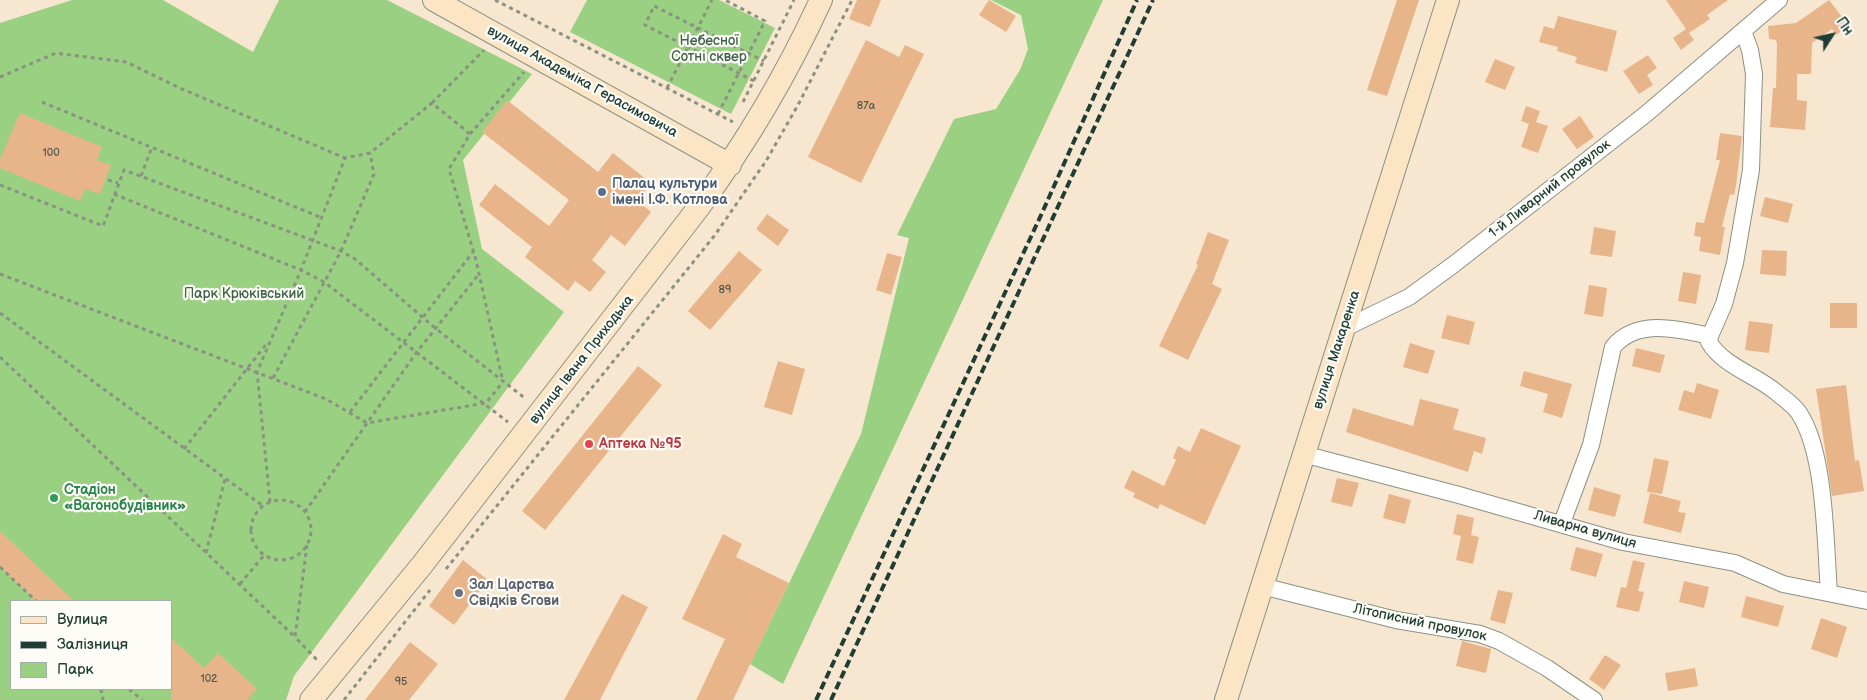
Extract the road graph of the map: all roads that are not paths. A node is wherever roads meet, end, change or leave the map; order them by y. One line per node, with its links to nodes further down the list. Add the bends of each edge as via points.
1 (434, 0): 6 (main road, вулиця Академіка Герасимовича)
2 (821, 0): 6 (main road, вулиця Івана Приходька)
3 (1448, 0): 7 (main road, вулиця Макаренка)
4 (1779, 0): 5 (street, 1-й Ливарний провулок)
5 (1743, 31): 7 (street, 1-й Ливарний провулок, via 1646,114 1453,265 1408,298); 8 (street, via 1754,74 1752,170 1735,263 1724,304)
6 (730, 165): 14 (main road, вулиця Івана Приходька, via 530,427)
7 (1345, 328): 9 (main road, вулиця Макаренка)
8 (1710, 336): 10 (street, via 1648,328 1621,337 1613,346 1591,446); 12 (street, via 1709,342 1720,355 1775,391 1798,412 1812,442 1819,478)
9 (1303, 454): 10 (street, Ливарна вулиця); 11 (main road, вулиця Макаренка)
10 (1562, 523): 12 (street, Ливарна вулиця, via 1623,542 1735,563 1783,584)
11 (1262, 586): 15 (main road, вулиця Макаренка); 16 (street, Літописний провулок, via 1396,620 1493,638 1524,654)
12 (1829, 592): 13 (street, Ливарна вулиця)
13 (1867, 601)
14 (311, 700)
15 (1226, 700)
16 (1594, 700)

